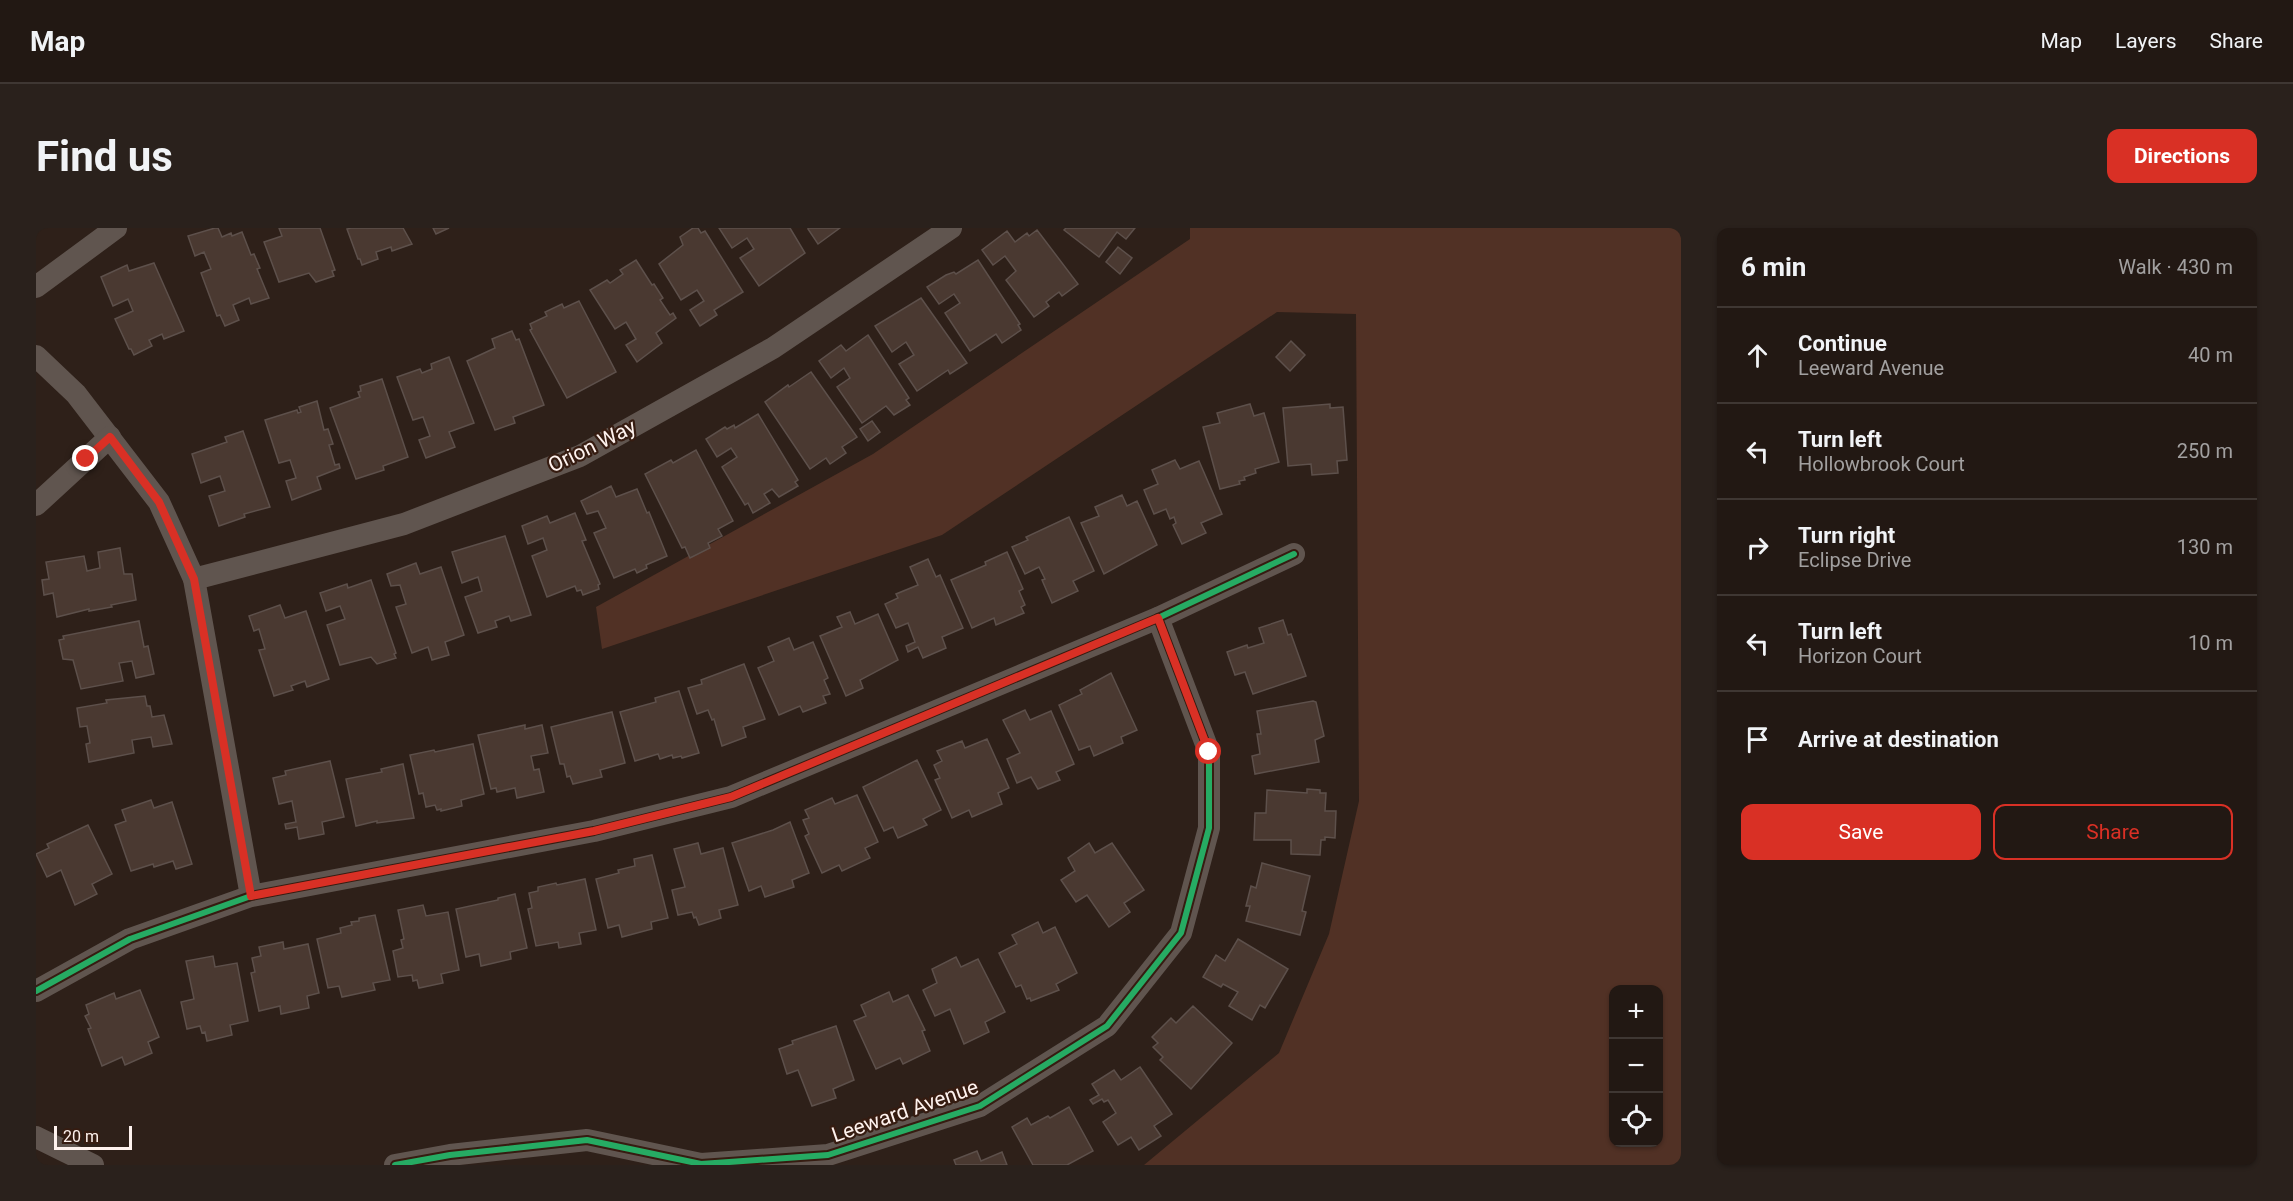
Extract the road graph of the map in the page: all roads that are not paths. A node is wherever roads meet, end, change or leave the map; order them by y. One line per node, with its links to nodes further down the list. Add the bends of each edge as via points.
1 (116, 228): 3 (street)
2 (951, 228): 8 (street, Orion Way, via 772,348 580,456 404,524)
3 (36, 287)
4 (36, 356): 5 (street, via 76,394)
5 (110, 437): 6 (street); 8 (street, via 159,502)
6 (36, 505)
7 (1294, 554): 9 (street)
8 (194, 579): 10 (street)
9 (1158, 618): 10 (street, via 731,797 594,831); 14 (street, Leeward Avenue, via 1209,752 1209,828 1181,933 1107,1026 980,1106 828,1155 701,1164 587,1140)
10 (251, 896): 11 (street, via 130,939)
11 (36, 991)
12 (36, 1137): 13 (street)
13 (93, 1165)
14 (395, 1165)

